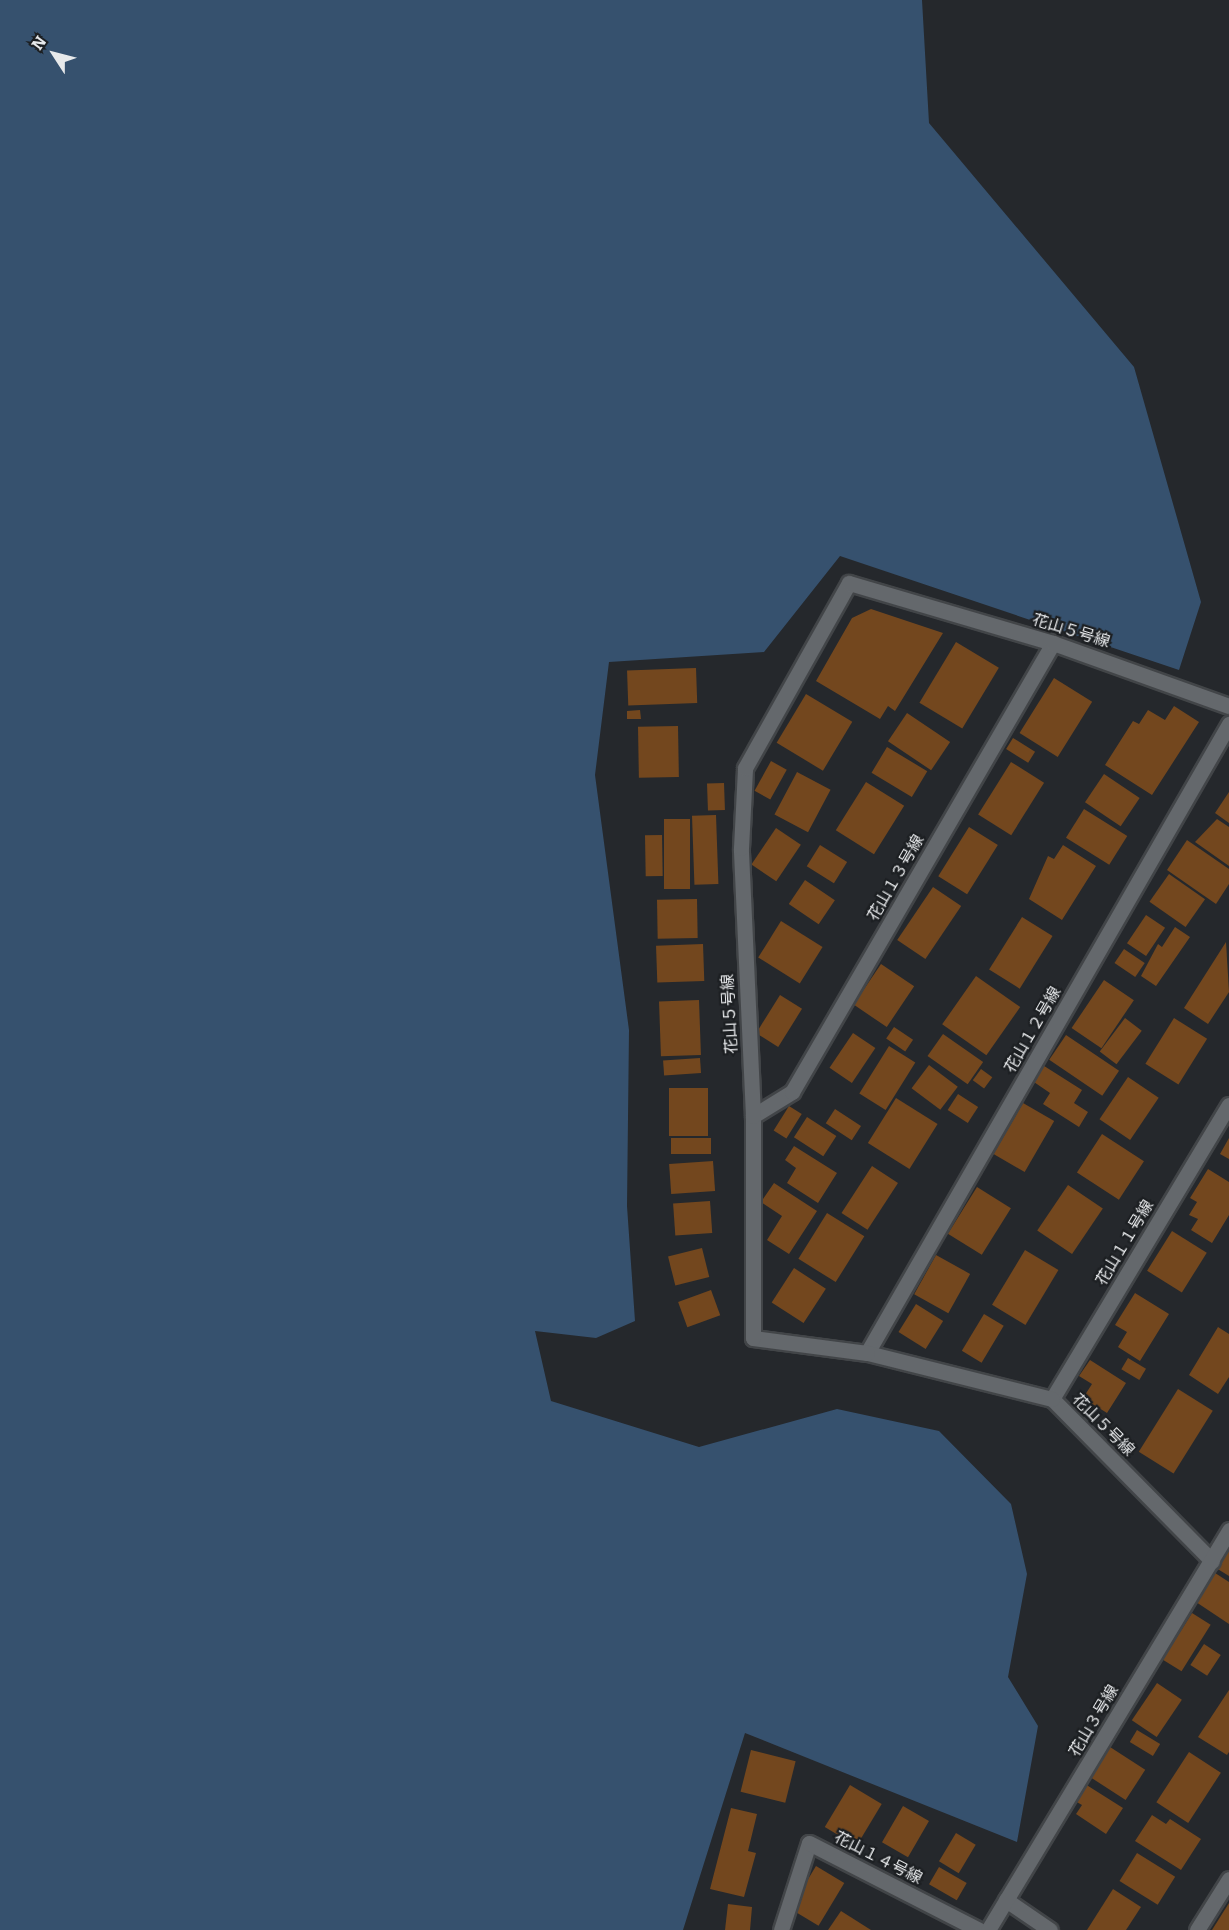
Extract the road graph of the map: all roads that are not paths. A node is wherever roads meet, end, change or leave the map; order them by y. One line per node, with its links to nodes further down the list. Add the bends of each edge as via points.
1 (1053, 643): 2 (street, 花山５号線); 5 (street, 花山１３号線, via 792,1092); 5 (street, 花山５号線, via 849,583 745,768 741,848)
2 (1229, 706)
3 (1229, 724): 6 (street, 花山１２号線)
4 (1229, 1105): 7 (street, 花山１１号線)
5 (753, 1116): 6 (street, 花山５号線, via 753,1338)
6 (867, 1353): 7 (street, 花山５号線)
7 (1052, 1399): 9 (street, 花山５号線)
8 (1229, 1530): 9 (street, 花山３号線)
9 (1212, 1561): 11 (street, 花山３号線)
10 (1229, 1879): 16 (street)
11 (1006, 1900): 14 (street, 花山３号線); 15 (street)
12 (781, 1930): 13 (street, 花山１４号線, via 809,1843)
13 (979, 1930)
14 (988, 1930)
15 (1050, 1930)
16 (1197, 1930)

